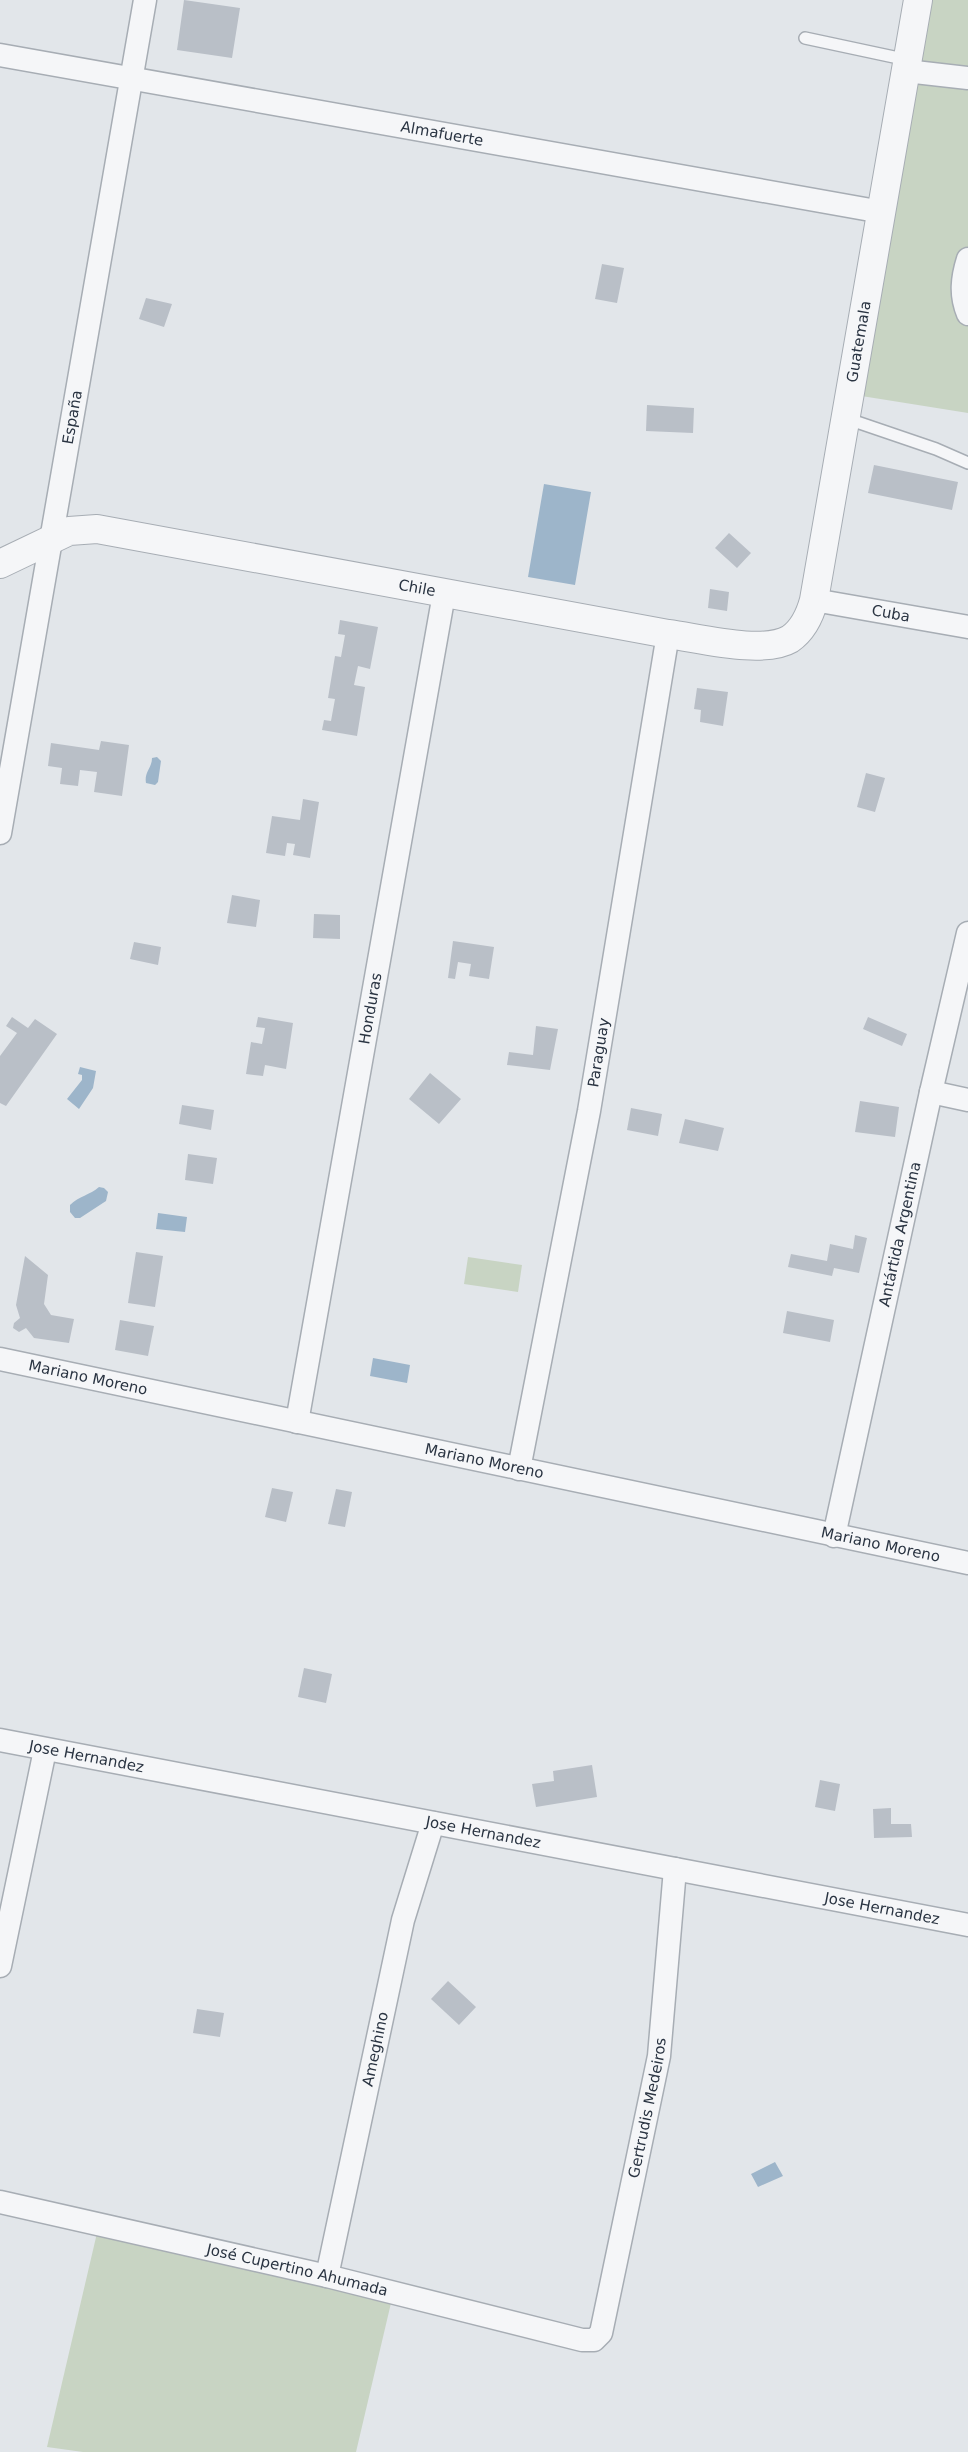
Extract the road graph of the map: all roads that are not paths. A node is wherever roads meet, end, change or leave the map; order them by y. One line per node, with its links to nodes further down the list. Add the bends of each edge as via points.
1 (144, 0): 6 (street, España)
2 (918, 0): 5 (street, Guatemala)
3 (805, 38): 5 (lane)
4 (0, 55): 6 (street, Almafuerte)
5 (907, 65): 7 (street); 8 (street, Guatemala)
6 (131, 78): 8 (street, Almafuerte); 13 (street, España)
7 (968, 78)
8 (882, 212): 11 (street, Guatemala)
9 (968, 259): 10 (street, via 962,277 962,301)
10 (968, 314)
11 (845, 418): 12 (lane); 16 (street, Guatemala)
12 (968, 463)
13 (52, 538): 14 (street, Chile); 15 (street, Chile, via 69,531 97,529); 20 (street, España)
14 (0, 564)
15 (444, 594): 18 (street, Chile); 25 (street, Honduras)
16 (814, 600): 17 (street, Cuba); 19 (street, Guatemala, via 804,625 789,640)
17 (968, 627)
18 (668, 634): 19 (street, Chile); 26 (street, Paraguay, via 589,1111)
19 (752, 646)
20 (0, 833)
21 (968, 933): 22 (street, Antártida Argentina)
22 (931, 1092): 23 (street); 27 (street, Antártida Argentina)
23 (968, 1100)
24 (0, 1359): 25 (street, Mariano Moreno)
25 (297, 1422): 26 (street, Mariano Moreno)
26 (519, 1469): 27 (street, Mariano Moreno)
27 (834, 1536): 28 (street, Mariano Moreno)
28 (968, 1563)
29 (0, 1740): 30 (street, Jose Hernandez)
30 (45, 1750): 31 (street, Jose Hernandez); 34 (street)
31 (433, 1823): 32 (street, Jose Hernandez); 36 (street, Ameghino, via 403,1920)
32 (674, 1869): 33 (street, Jose Hernandez); 37 (street, Gertrudis Medeiros, via 659,2056 601,2333)
33 (968, 1925)
34 (0, 1966)
35 (0, 2202): 36 (street, José Cupertino Ahumada)
36 (327, 2276): 37 (street, José Cupertino Ahumada, via 582,2340)
37 (594, 2340)

